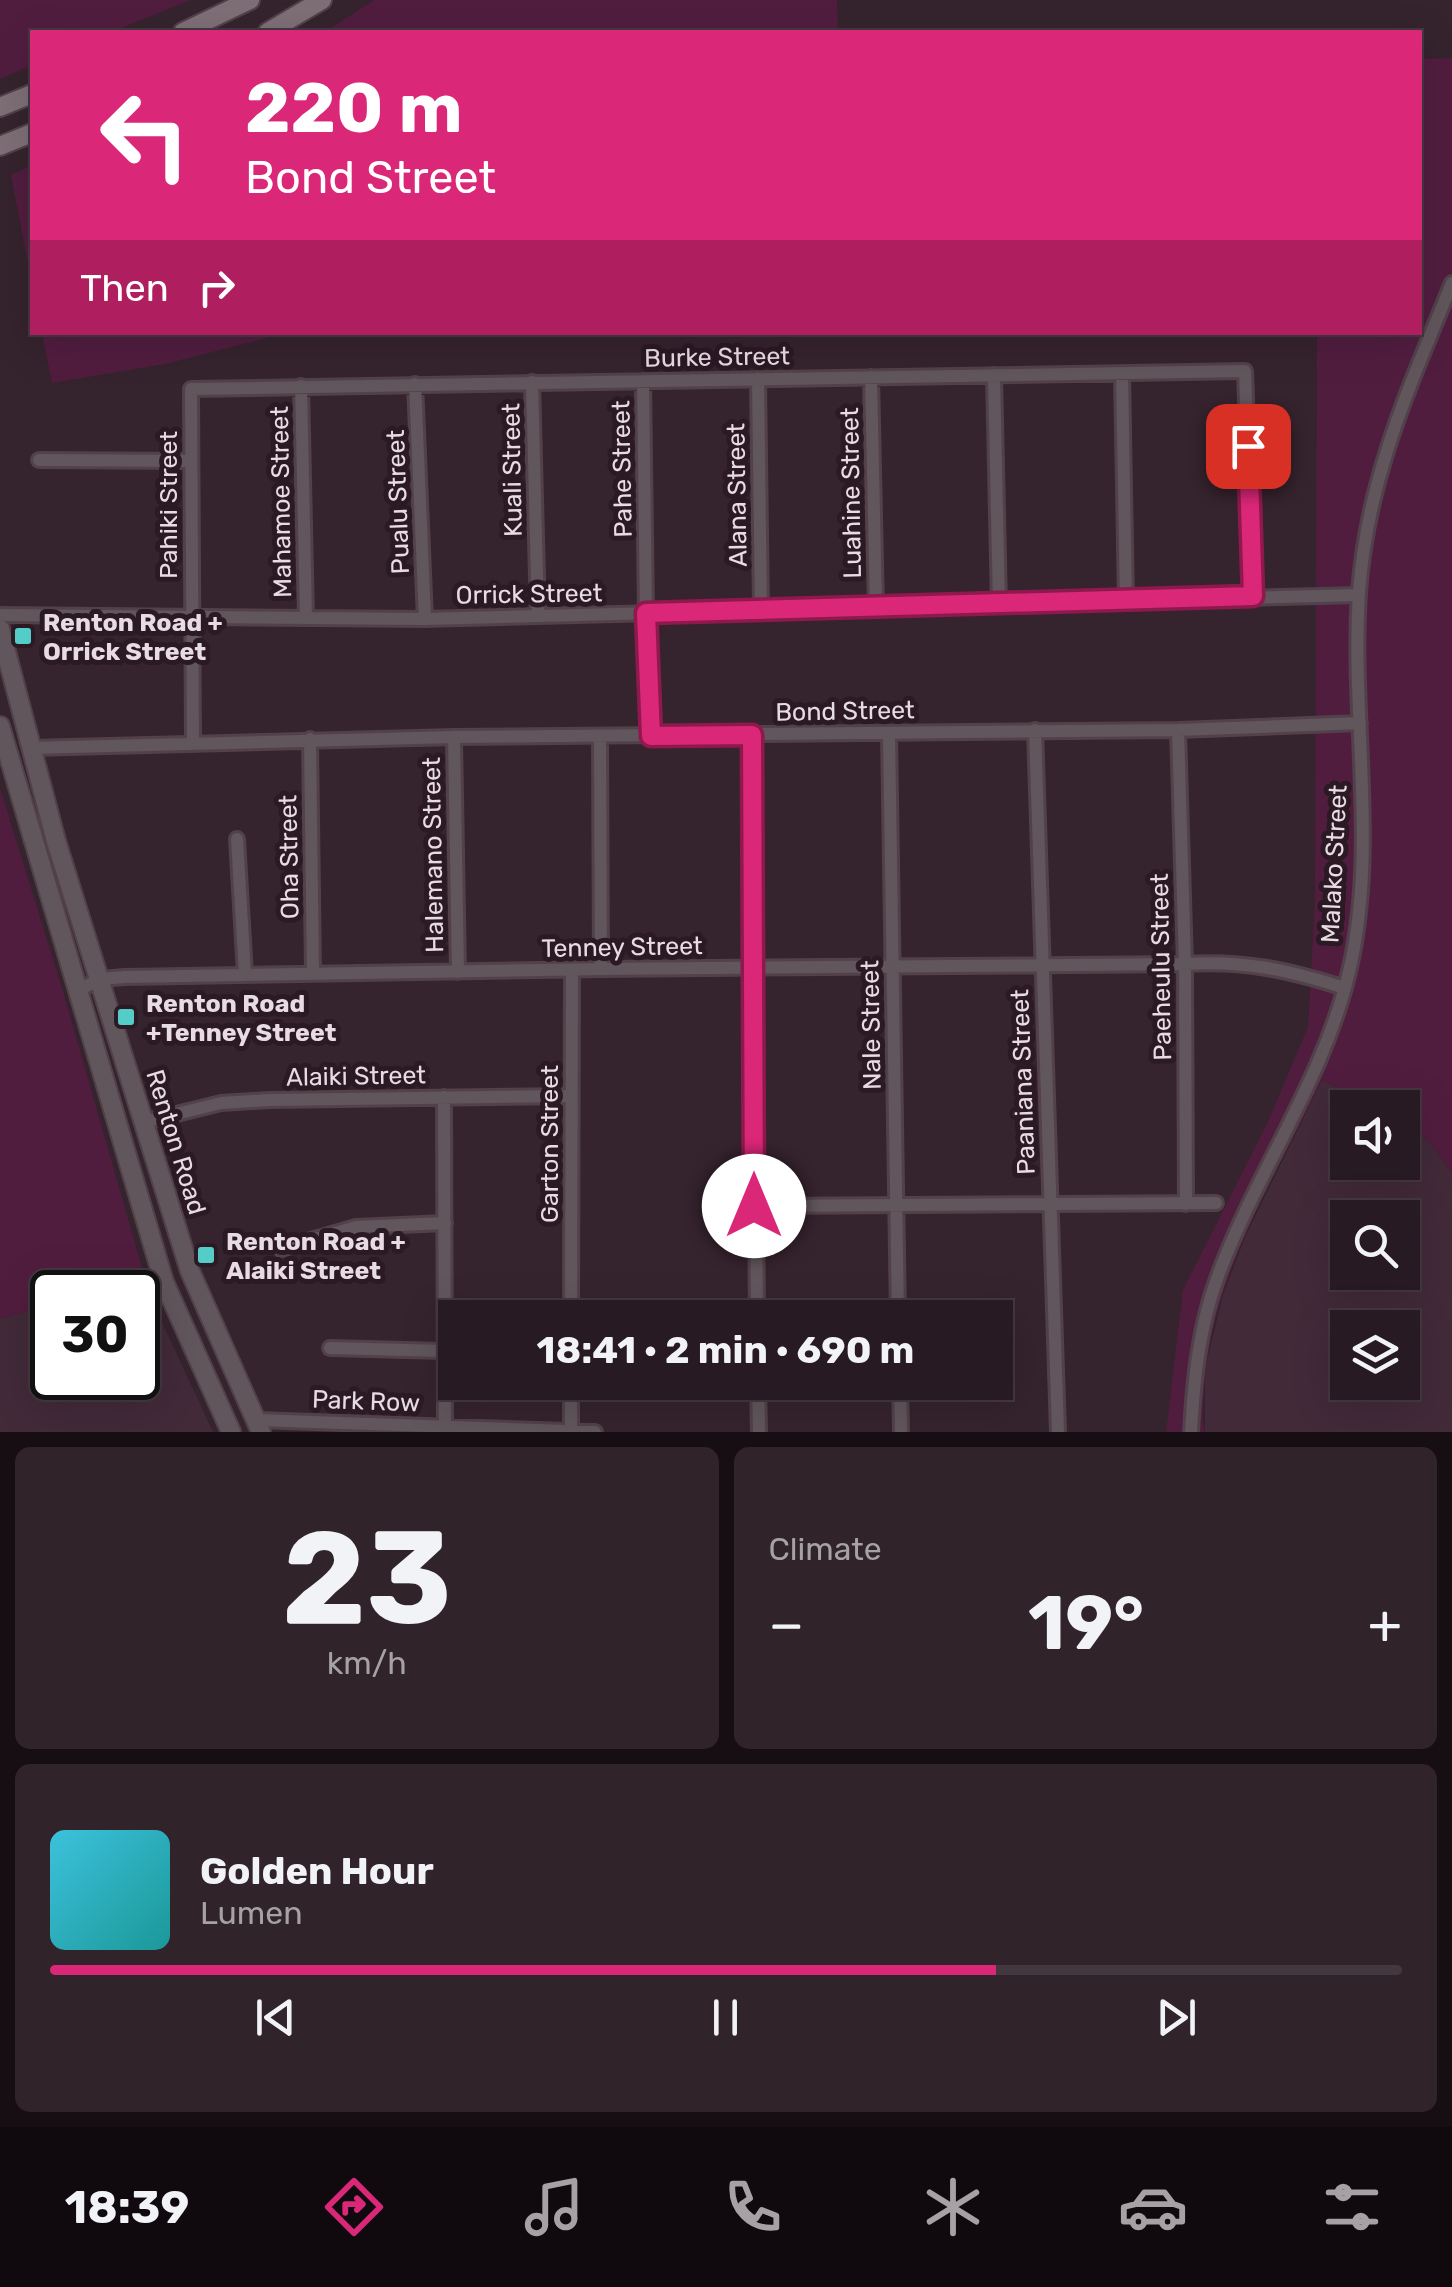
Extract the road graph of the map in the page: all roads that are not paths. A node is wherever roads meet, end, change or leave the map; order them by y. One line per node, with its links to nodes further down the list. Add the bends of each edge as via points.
1 (250, 0): 3 (main road)
2 (322, 0): 4 (main road)
3 (187, 30)
4 (271, 30)
5 (30, 95): 6 (main road)
6 (0, 107)
7 (30, 134): 8 (main road)
8 (0, 146)
9 (1452, 284): 21 (street, Malako Street, via 1380,465)
10 (1122, 373): 11 (street, Burke Street); 22 (street, Burke Street, via 1245,371); 23 (street)
11 (994, 375): 12 (street, Burke Street); 24 (street)
12 (871, 377): 13 (street, Burke Street); 25 (street, Luahine Street)
13 (758, 379): 14 (street, Burke Street); 26 (street, Alana Street)
14 (644, 380): 15 (street, Burke Street); 27 (street, Pahe Street)
15 (532, 382): 16 (street, Burke Street); 29 (street, Kuali Street)
16 (415, 384): 17 (street, Burke Street); 32 (street, Pualu Street)
17 (301, 386): 18 (street, Burke Street); 31 (street, Mahamoe Street)
18 (191, 388): 20 (street, Pahiki Street)
19 (38, 460): 20 (street)
20 (191, 461): 30 (street, Pahiki Street)
21 (1359, 595): 22 (street, Orrick Street); 34 (street, Malako Street)
22 (1253, 596): 23 (street, Orrick Street)
23 (1126, 602): 24 (street, Orrick Street)
24 (999, 605): 25 (street, Orrick Street)
25 (876, 608): 26 (street, Orrick Street)
26 (761, 610): 27 (street, Orrick Street)
27 (646, 613): 29 (street, Orrick Street); 40 (street, Pahe Street)
28 (0, 616): 30 (street, Orrick Street)
29 (538, 616): 32 (street, Orrick Street)
30 (191, 618): 31 (street, Orrick Street); 44 (street, Pahiki Street)
31 (306, 618): 32 (street, Orrick Street)
32 (425, 618)
33 (0, 628): 45 (street, Renton Road)
34 (1360, 722): 37 (street, Bond Street); 57 (street, Malako Street, via 1360,910)
35 (0, 726): 58 (street, Renton Road)
36 (1035, 730): 37 (street, Bond Street); 38 (street, Bond Street); 47 (street, Paaniana Street)
37 (1178, 730): 48 (street, Paeheulu Street)
38 (889, 732): 39 (street, Bond Street); 50 (street, Nale Street)
39 (752, 735): 40 (street, Bond Street); 49 (street)
40 (651, 736): 42 (street, Bond Street)
41 (454, 737): 42 (street, Bond Street); 43 (street, Bond Street); 53 (street, Halemano Street)
42 (600, 737): 51 (street)
43 (310, 740): 44 (street, Bond Street); 54 (street, Oha Street)
44 (193, 742): 45 (street, Bond Street)
45 (30, 748): 56 (street, Renton Road)
46 (237, 839): 55 (street)
47 (1042, 964): 48 (street, Tenney Street); 50 (street, Tenney Street); 64 (street, Paaniana Street)
48 (1185, 964): 57 (street, Tenney Street, via 1264,966); 65 (street, Paeheulu Street)
49 (752, 967): 50 (street, Tenney Street); 51 (street, Tenney Street); 66 (street)
50 (892, 967): 63 (street, Nale Street)
51 (602, 969): 52 (street, Tenney Street)
52 (572, 970): 53 (street, Tenney Street); 59 (street, Garton Street)
53 (458, 972): 54 (street, Tenney Street)
54 (314, 973): 55 (street, Tenney Street)
55 (244, 974): 56 (street, Tenney Street)
56 (100, 979): 58 (street, Tenney Street); 61 (street, Renton Road)
57 (1344, 988): 87 (street, Malako Street, via 1324,1051 1218,1274 1199,1344)
58 (79, 990): 81 (street, Renton Road, via 164,1282)
59 (571, 1096): 60 (street, Alaiki Street); 70 (street, Garton Street)
60 (444, 1097): 61 (street, Alaiki Street, via 221,1103); 67 (street)
61 (144, 1122): 79 (street, Renton Road, via 190,1271)
62 (1216, 1203): 65 (street)
63 (896, 1204): 64 (street); 66 (street); 72 (street, Nale Street)
64 (1050, 1204): 65 (street); 86 (street, Paaniana Street)
65 (1186, 1204)
66 (754, 1206): 71 (street)
67 (444, 1223): 68 (street, via 356,1227); 69 (street)
68 (281, 1249)
69 (444, 1300)
70 (571, 1300)
71 (756, 1300)
72 (898, 1300)
73 (330, 1348): 74 (street)
74 (438, 1352)
75 (445, 1400): 80 (street)
76 (571, 1400): 82 (street)
77 (758, 1400): 84 (street)
78 (900, 1400): 85 (street)
79 (259, 1426): 80 (street, Park Row); 81 (street)
80 (445, 1426): 82 (street, Park Row)
81 (230, 1431)
82 (571, 1431): 83 (street, Park Row)
83 (595, 1432)
84 (759, 1432)
85 (900, 1432)
86 (1058, 1432)
87 (1190, 1432)

